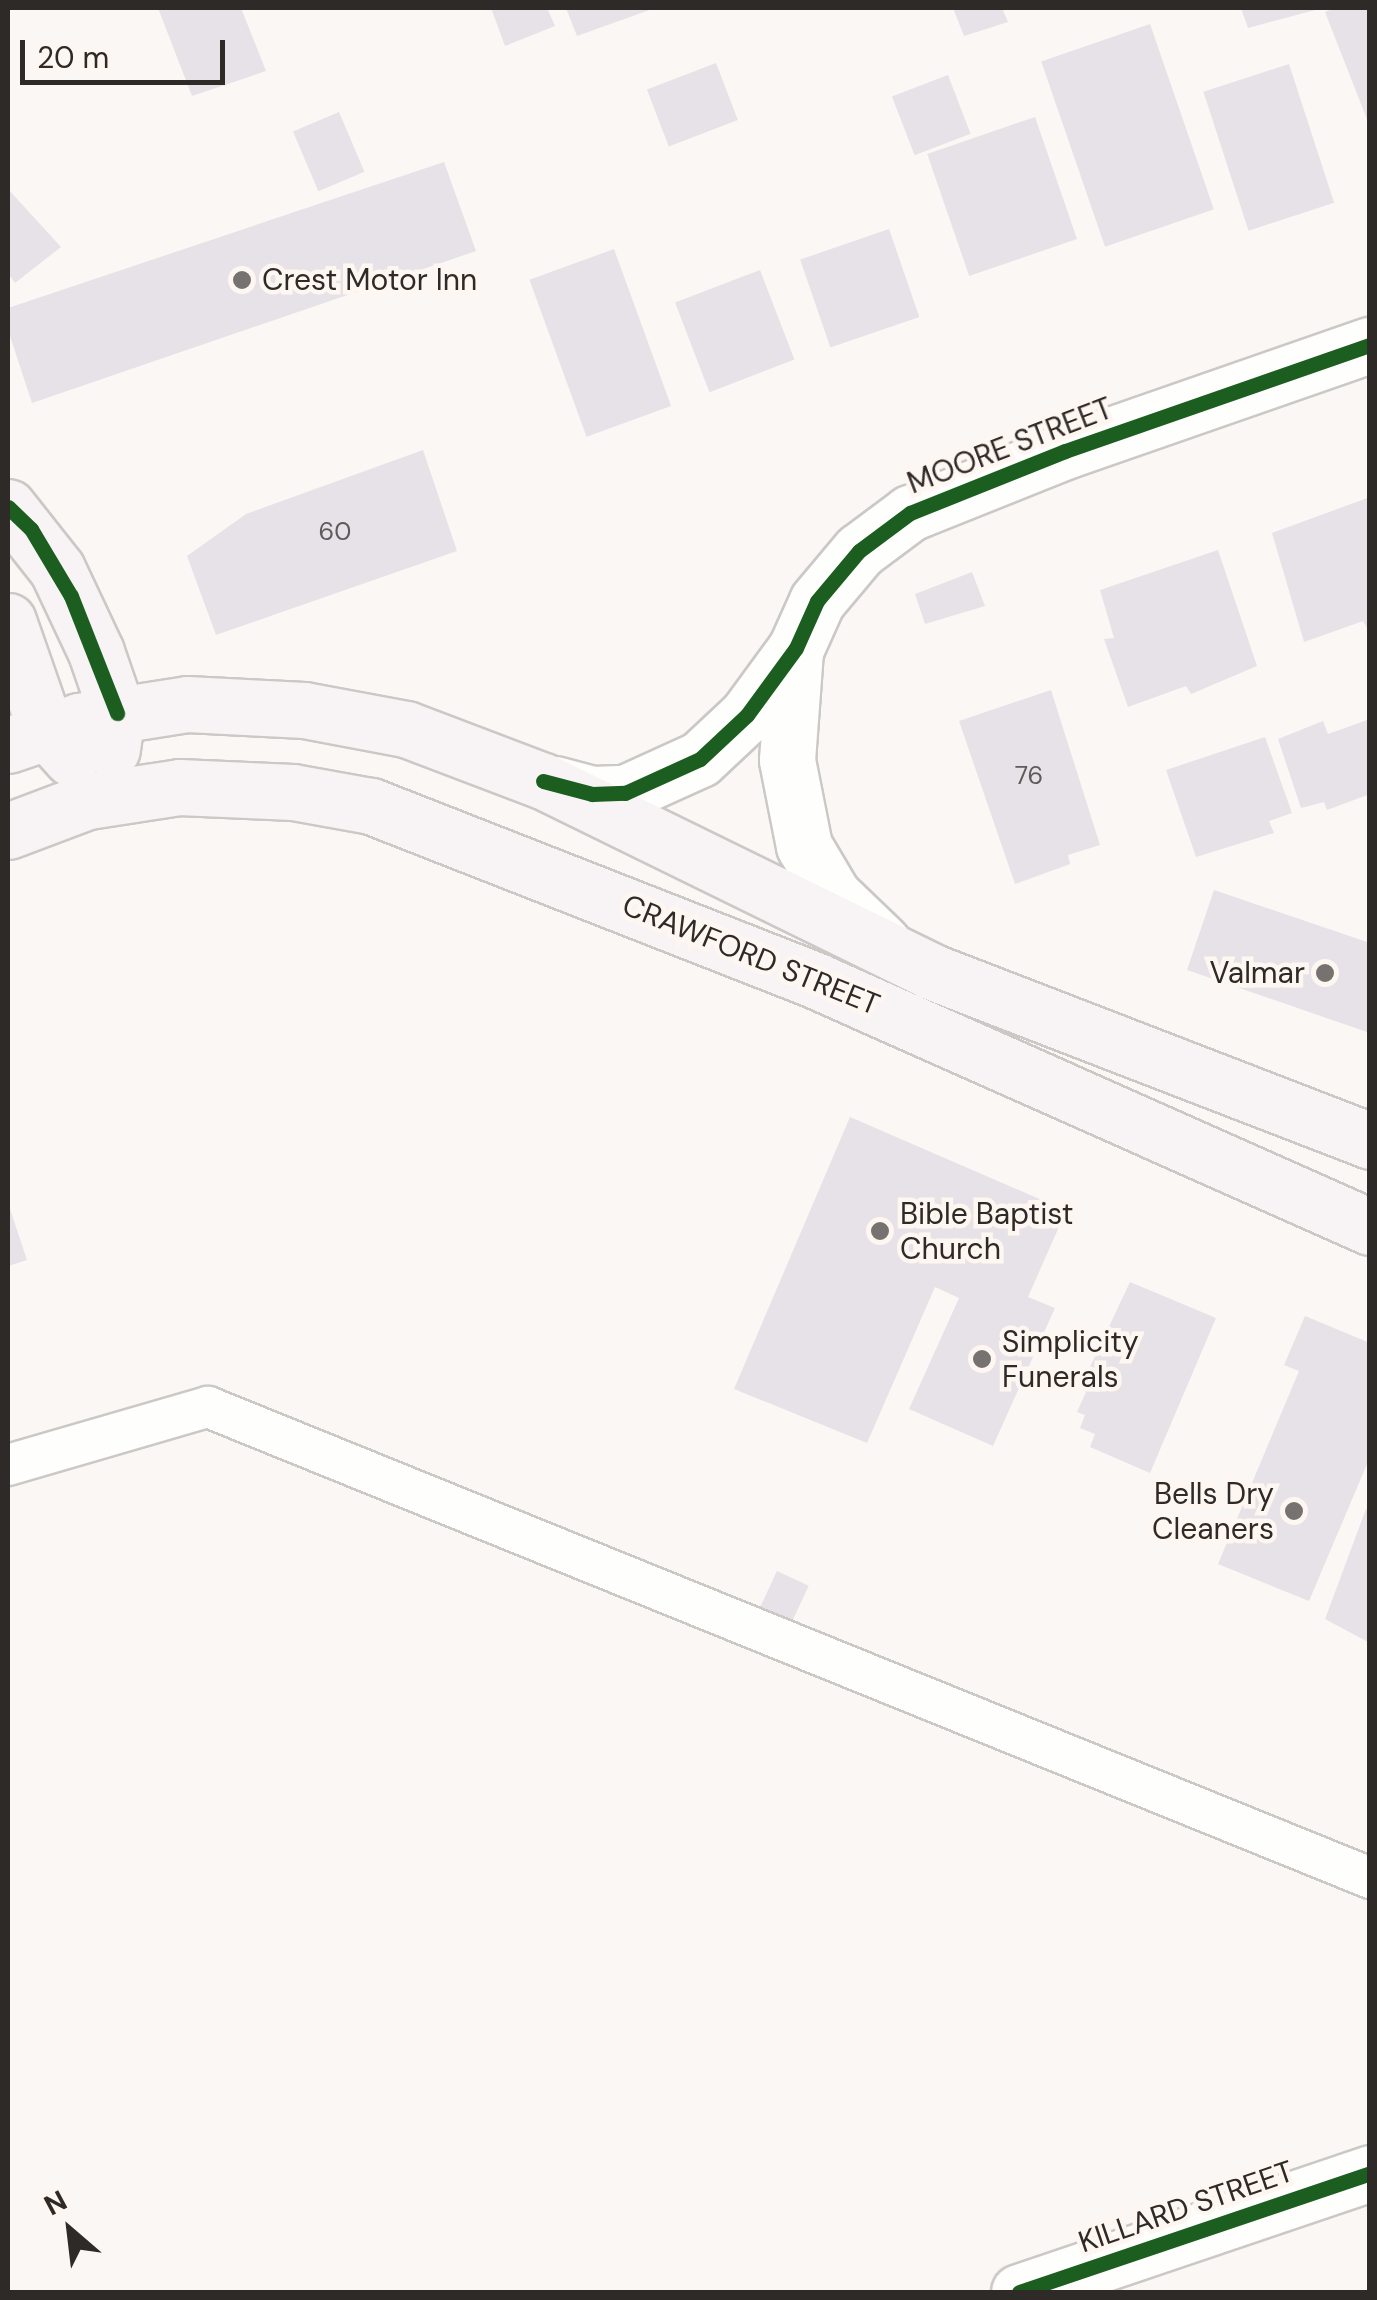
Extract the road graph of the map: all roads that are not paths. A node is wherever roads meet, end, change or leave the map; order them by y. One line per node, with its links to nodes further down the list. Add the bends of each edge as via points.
1 (1370, 345): 4 (street, MOORE STREET, via 910,513 859,551 817,601)
2 (8, 507): 5 (main road, via 31,529 71,596)
3 (8, 621): 6 (main road)
4 (796, 648): 7 (street, MOORE STREET, via 723,740 673,776 611,794); 10 (street, MOORE STREET, via 787,760 804,846 852,916)
5 (116, 713): 6 (main road, CRAWFORD STREET); 7 (main road, CRAWFORD STREET, via 187,704 348,715 406,729); 8 (main road)
6 (27, 738): 8 (main road)
7 (543, 781): 10 (main road, CRAWFORD STREET)
8 (107, 798): 9 (main road, CRAWFORD STREET); 12 (main road, CRAWFORD STREET, via 179,787 249,788 371,806 818,981)
9 (8, 831)
10 (930, 971): 11 (main road, CRAWFORD STREET)
11 (1370, 1141)
12 (1370, 1227)
13 (8, 1466): 14 (lane, via 208,1407)
14 (1370, 1878)
15 (1370, 2173): 16 (street, KILLARD STREET)
16 (1019, 2292)

